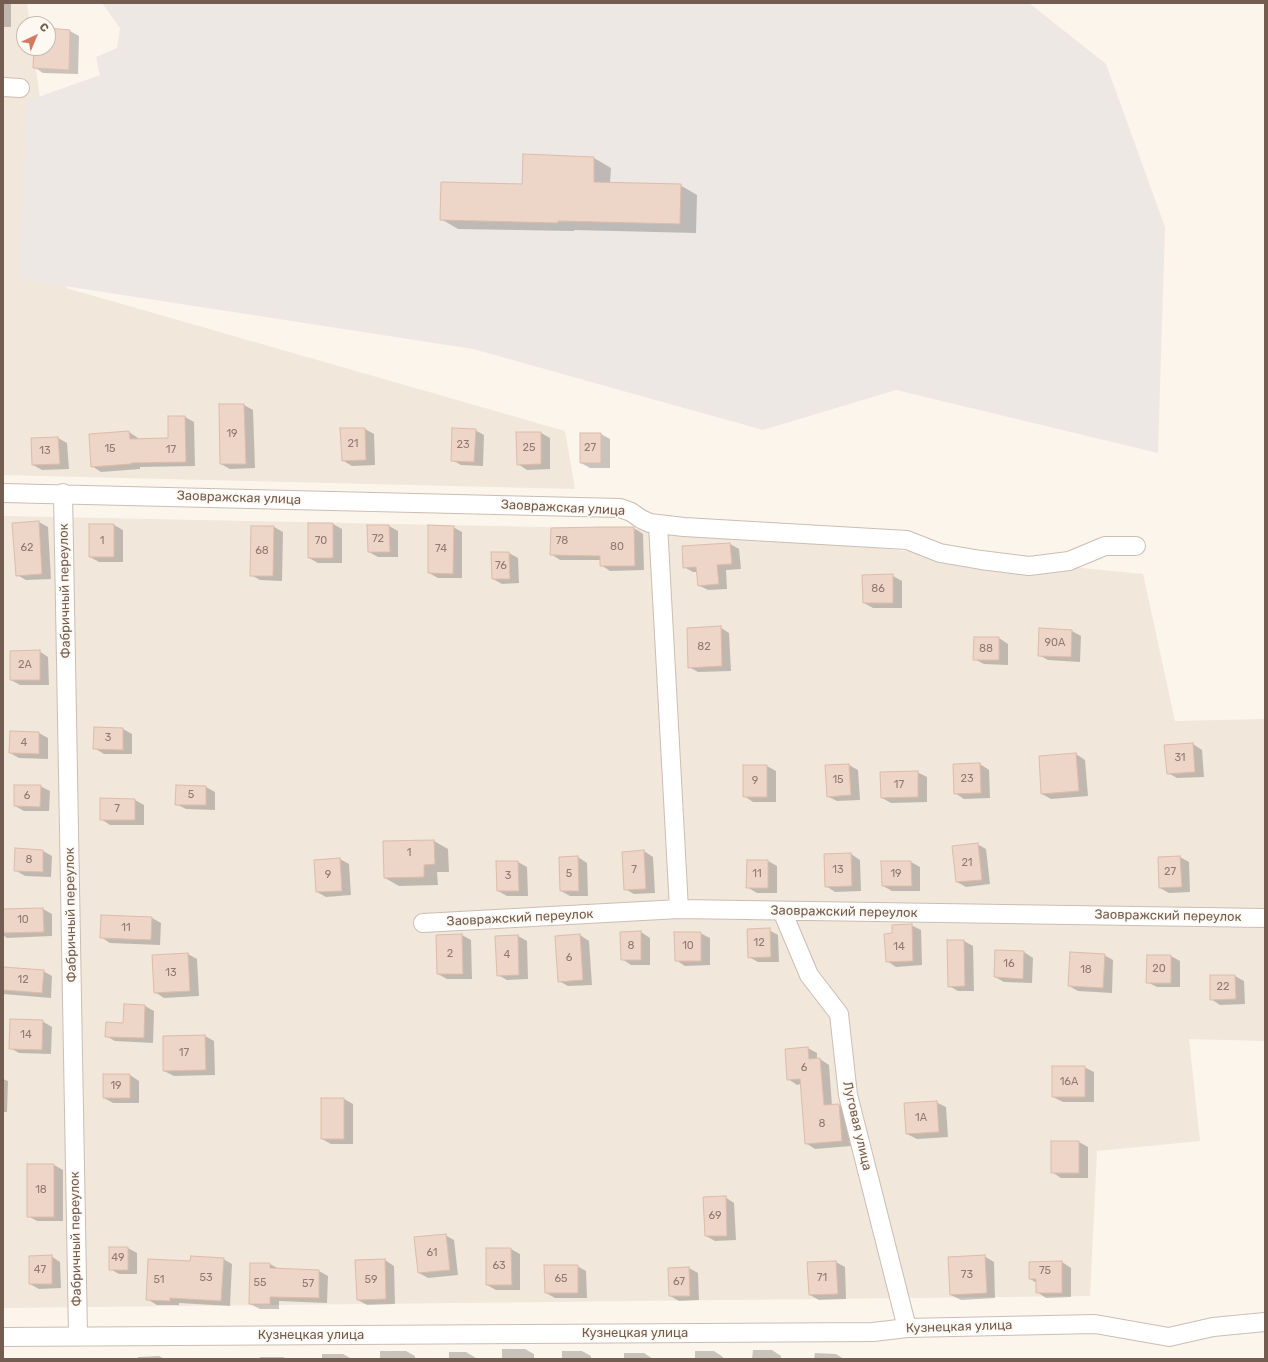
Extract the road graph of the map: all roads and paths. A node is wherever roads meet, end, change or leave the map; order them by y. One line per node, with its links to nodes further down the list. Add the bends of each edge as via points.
1 (3, 493): 2 (street, Заовражская улица)
2 (63, 493): 3 (street, Заовражская улица, via 620,508 650,523); 11 (street, Фабричный переулок)
3 (658, 524): 4 (street, Заовражская улица, via 907,540 940,553 1029,566 1069,561 1105,546); 5 (street)
4 (1136, 546)
5 (679, 909): 6 (street, Заовражский переулок); 8 (street, Заовражский переулок)
6 (782, 911): 7 (street, Заовражский переулок); 10 (street, Луговая улица, via 809,975 839,1014 848,1095)
7 (1265, 918)
8 (423, 923)
9 (1265, 1322): 10 (street, Кузнецкая улица, via 1213,1327 1169,1338 1096,1324)
10 (907, 1328): 11 (street, Кузнецкая улица, via 866,1332)
11 (78, 1336): 12 (street, Кузнецкая улица)
12 (3, 1337)

